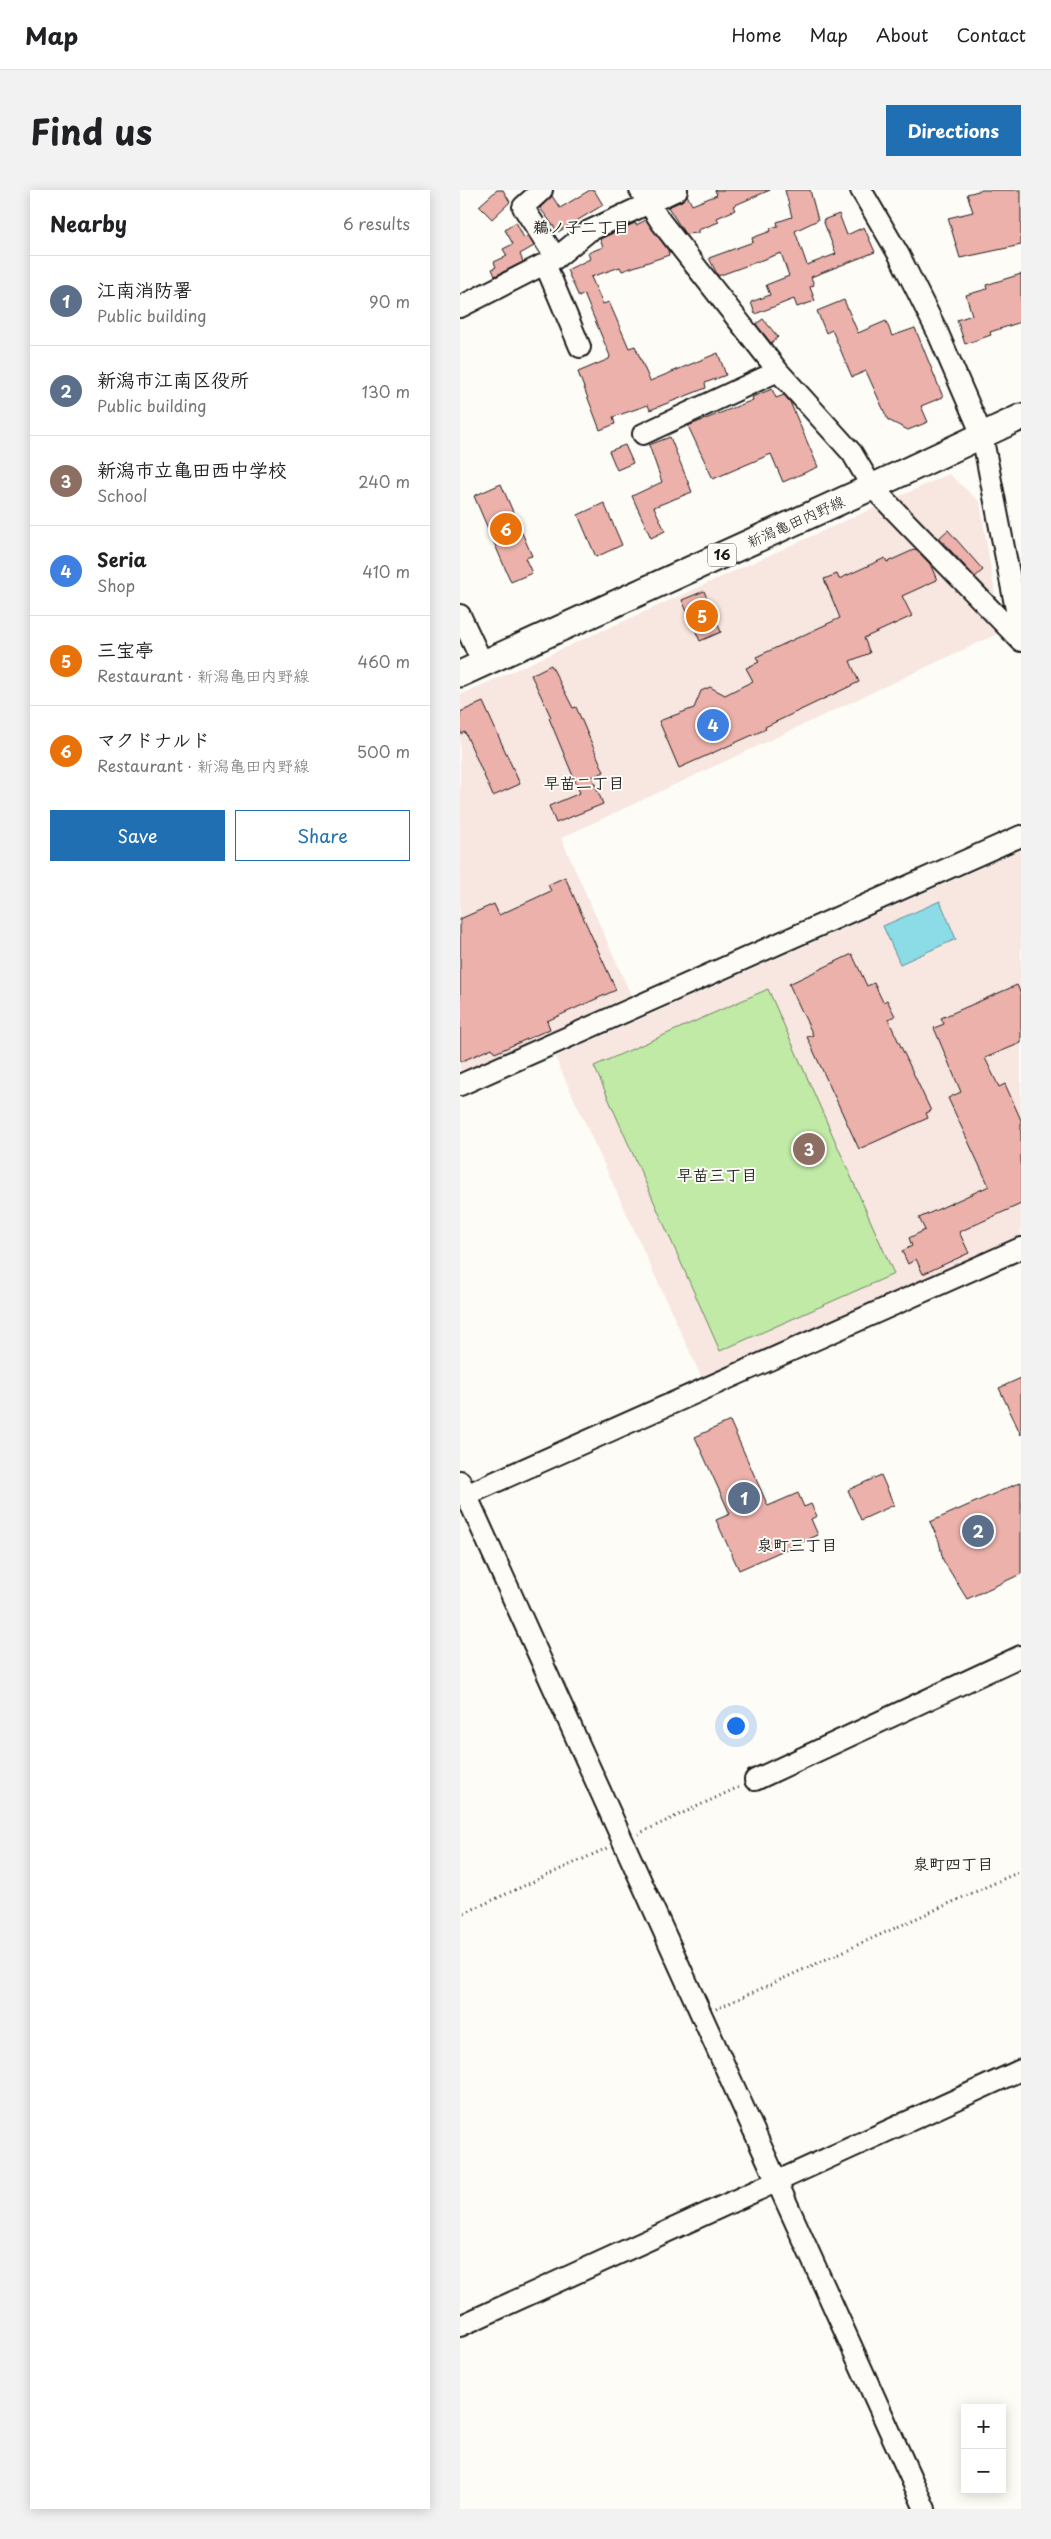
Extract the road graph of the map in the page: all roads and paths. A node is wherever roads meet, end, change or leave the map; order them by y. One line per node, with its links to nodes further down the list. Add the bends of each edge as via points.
1 (542, 190): 5 (street, via 523,207)
2 (677, 190): 4 (street)
3 (861, 190): 11 (street, via 899,255)
4 (644, 196): 5 (street, via 589,231); 8 (street)
5 (551, 261): 6 (street); 7 (street)
6 (460, 307)
7 (580, 347)
8 (778, 371): 10 (street); 12 (street, via 852,453)
9 (1021, 417): 11 (main road, 新潟亀田内野線 / 16)
10 (643, 434)
11 (982, 435): 12 (main road, 新潟亀田内野線 / 16); 14 (street)
12 (872, 488): 15 (street); 16 (main road, 新潟亀田内野線 / 16)
13 (460, 615): 16 (street)
14 (1021, 635)
15 (1021, 641)
16 (482, 664): 17 (main road, 新潟亀田内野線 / 16)
17 (460, 674)
18 (1021, 836): 19 (street)
19 (460, 1085)
20 (1020, 1250): 21 (street)
21 (463, 1488): 25 (street)
22 (1021, 1656): 23 (street)
23 (755, 1780)
24 (1021, 1871): 25 (path)
25 (702, 2015): 27 (street)
26 (1021, 2070): 27 (street)
27 (777, 2180): 28 (street); 29 (street)
28 (460, 2326)
29 (925, 2509)

